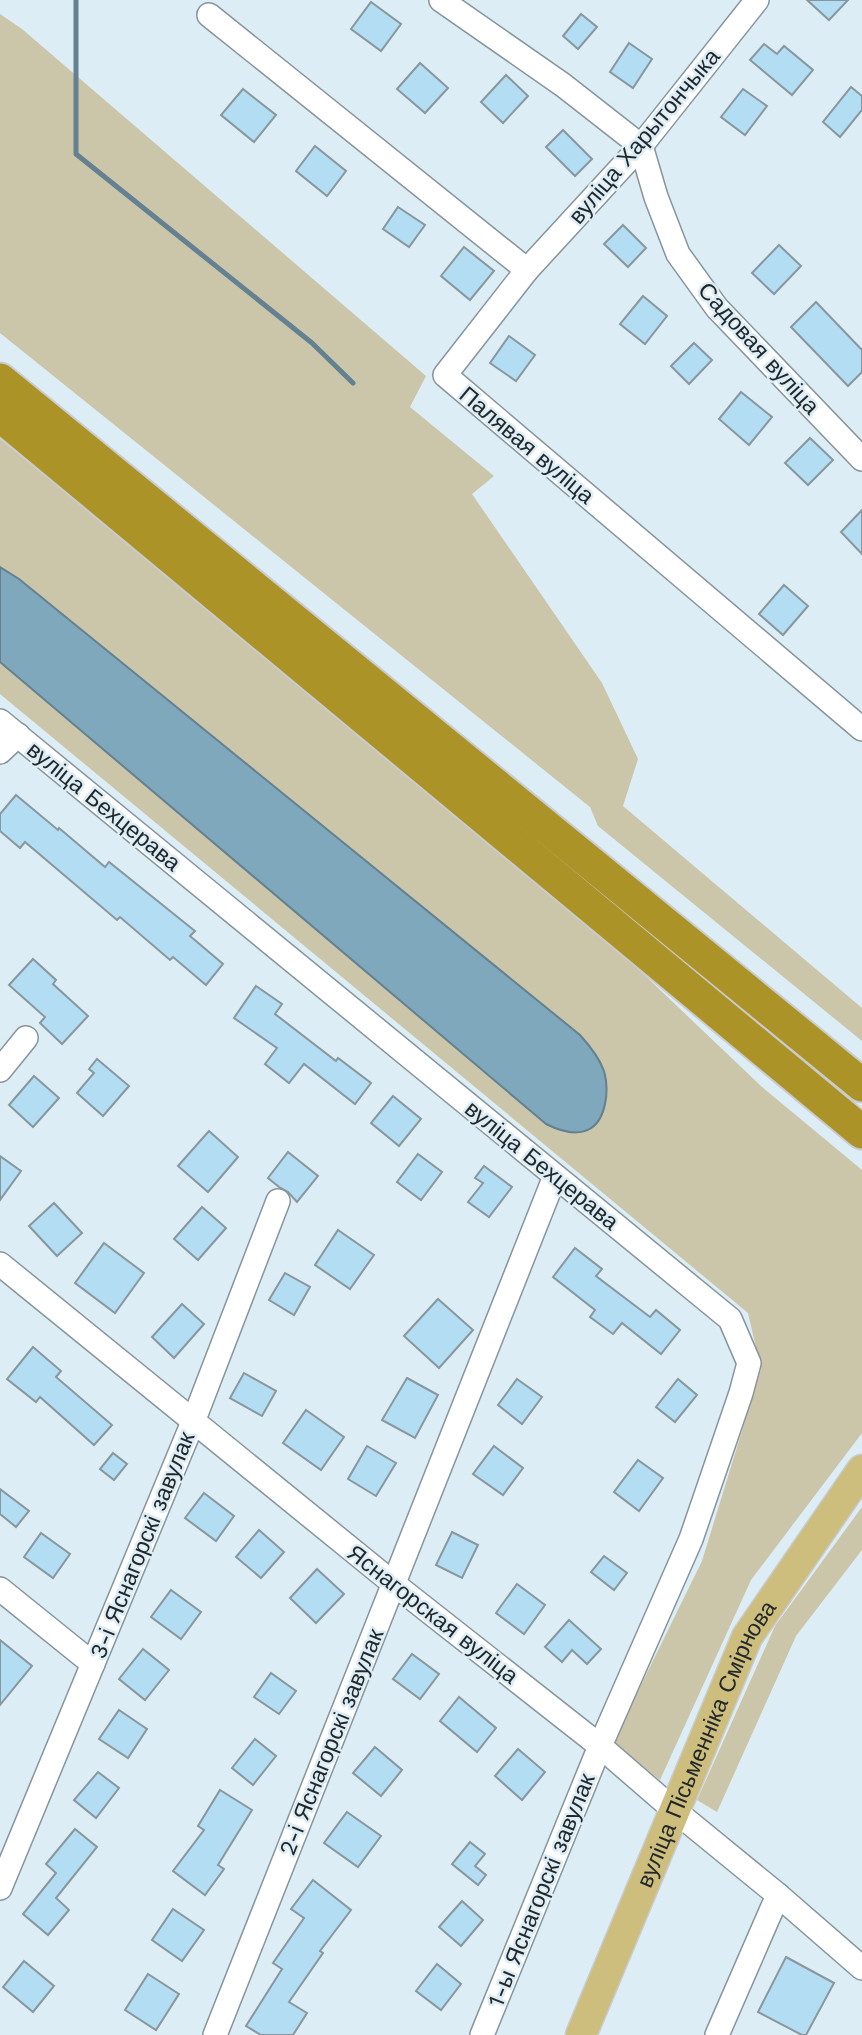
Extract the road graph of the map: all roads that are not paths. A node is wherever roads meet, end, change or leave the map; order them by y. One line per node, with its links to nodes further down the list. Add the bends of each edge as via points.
1 (442, 0): 4 (street)
2 (757, 0): 4 (street, вуліца Харытончыка)
3 (209, 15): 5 (street)
4 (641, 146): 5 (street, вуліца Харытончыка); 8 (street, Садовая вуліца, via 678,254 717,308)
5 (527, 270): 10 (street, Палявая вуліца, via 445,374)
6 (0, 380): 14 (highway)
7 (0, 415): 15 (highway)
8 (862, 459)
9 (9, 728): 11 (street); 16 (street, вуліца Бехцерава)
10 (862, 729)
11 (0, 752)
12 (26, 1038): 13 (street)
13 (0, 1070)
14 (862, 1085)
15 (862, 1132)
16 (555, 1176): 21 (street, 2-і Яснагорскі завулак); 24 (street, вуліца Бехцерава, via 730,1319 749,1363 691,1539)
17 (278, 1201): 19 (street, 3-і Яснагорскі завулак)
18 (0, 1264): 19 (street, Яснагорская вуліца)
19 (193, 1422): 21 (street, Яснагорская вуліца); 23 (street, 3-і Яснагорскі завулак)
20 (862, 1470): 25 (main road, вуліца Пісьменніка Смірнова, via 747,1637)
21 (394, 1584): 24 (street, Яснагорская вуліца); 29 (street, 2-і Яснагорскі завулак)
22 (0, 1589): 23 (street)
23 (93, 1664): 26 (street, 3-і Яснагорскі завулак)
24 (600, 1746): 25 (street, Яснагорская вуліца); 30 (street, 1-ы Яснагорскі завулак)
25 (674, 1810): 27 (street, Яснагорская вуліца); 31 (main road, вуліца Пісьменніка Смірнова)
26 (0, 1888)
27 (778, 1895): 28 (street, Яснагорская вуліца); 32 (street)
28 (862, 1968)
29 (215, 2035)
30 (482, 2035)
31 (581, 2035)
32 (717, 2035)

